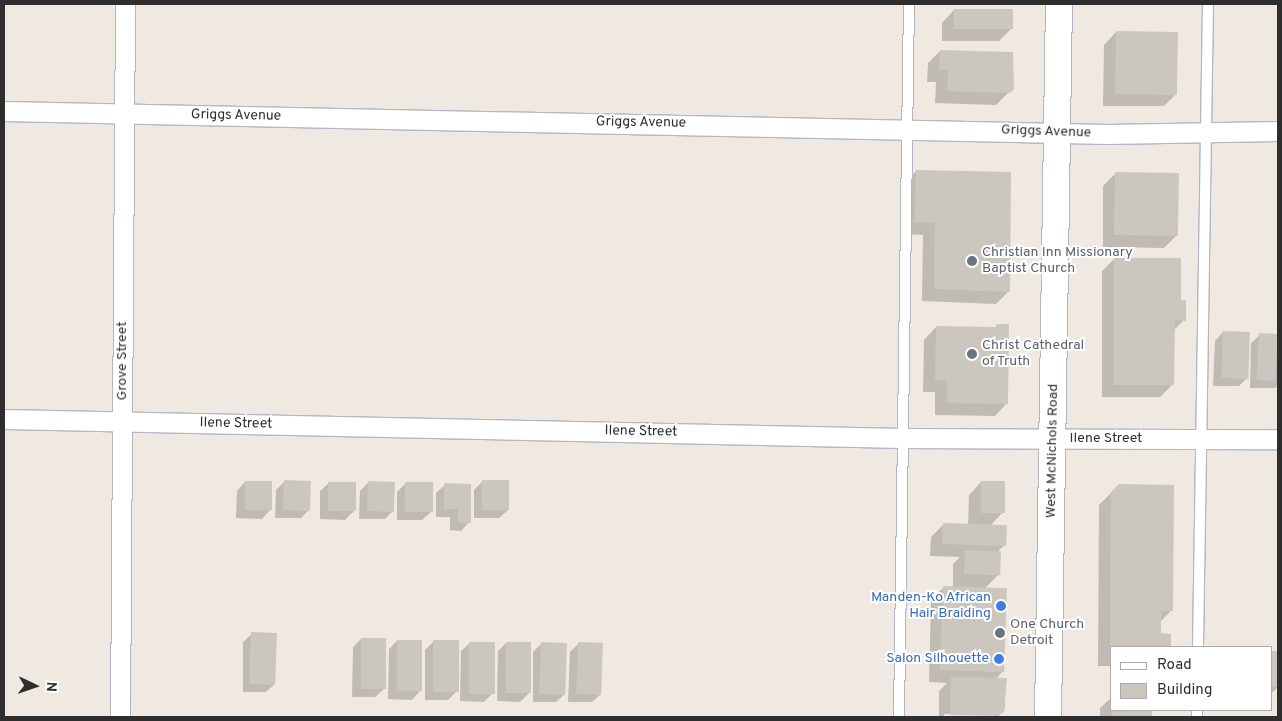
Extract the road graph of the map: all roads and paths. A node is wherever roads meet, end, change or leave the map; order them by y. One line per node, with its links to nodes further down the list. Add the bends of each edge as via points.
1 (125, 4): 6 (street, Grove Street)
2 (909, 4): 7 (lane)
3 (1058, 4): 8 (main road, West McNichols Road)
4 (1208, 4): 9 (lane)
5 (4, 112): 6 (street, Griggs Avenue)
6 (124, 114): 7 (street, Griggs Avenue); 12 (street, Grove Street)
7 (909, 128): 8 (street, Griggs Avenue); 13 (lane)
8 (1057, 131): 9 (street, Griggs Avenue, via 1108,134); 14 (main road, West McNichols Road)
9 (1206, 131): 10 (street, Griggs Avenue); 15 (lane)
10 (1278, 131)
11 (4, 419): 12 (street, Ilene Street)
12 (123, 421): 13 (street, Ilene Street); 18 (street, Grove Street)
13 (903, 438): 14 (street, Ilene Street); 19 (lane)
14 (1054, 439): 15 (street, Ilene Street); 20 (main road, West McNichols Road)
15 (1202, 439): 16 (street, Ilene Street); 17 (lane)
16 (1278, 439)
17 (1198, 646)
18 (120, 717)
19 (899, 717)
20 (1048, 717)

